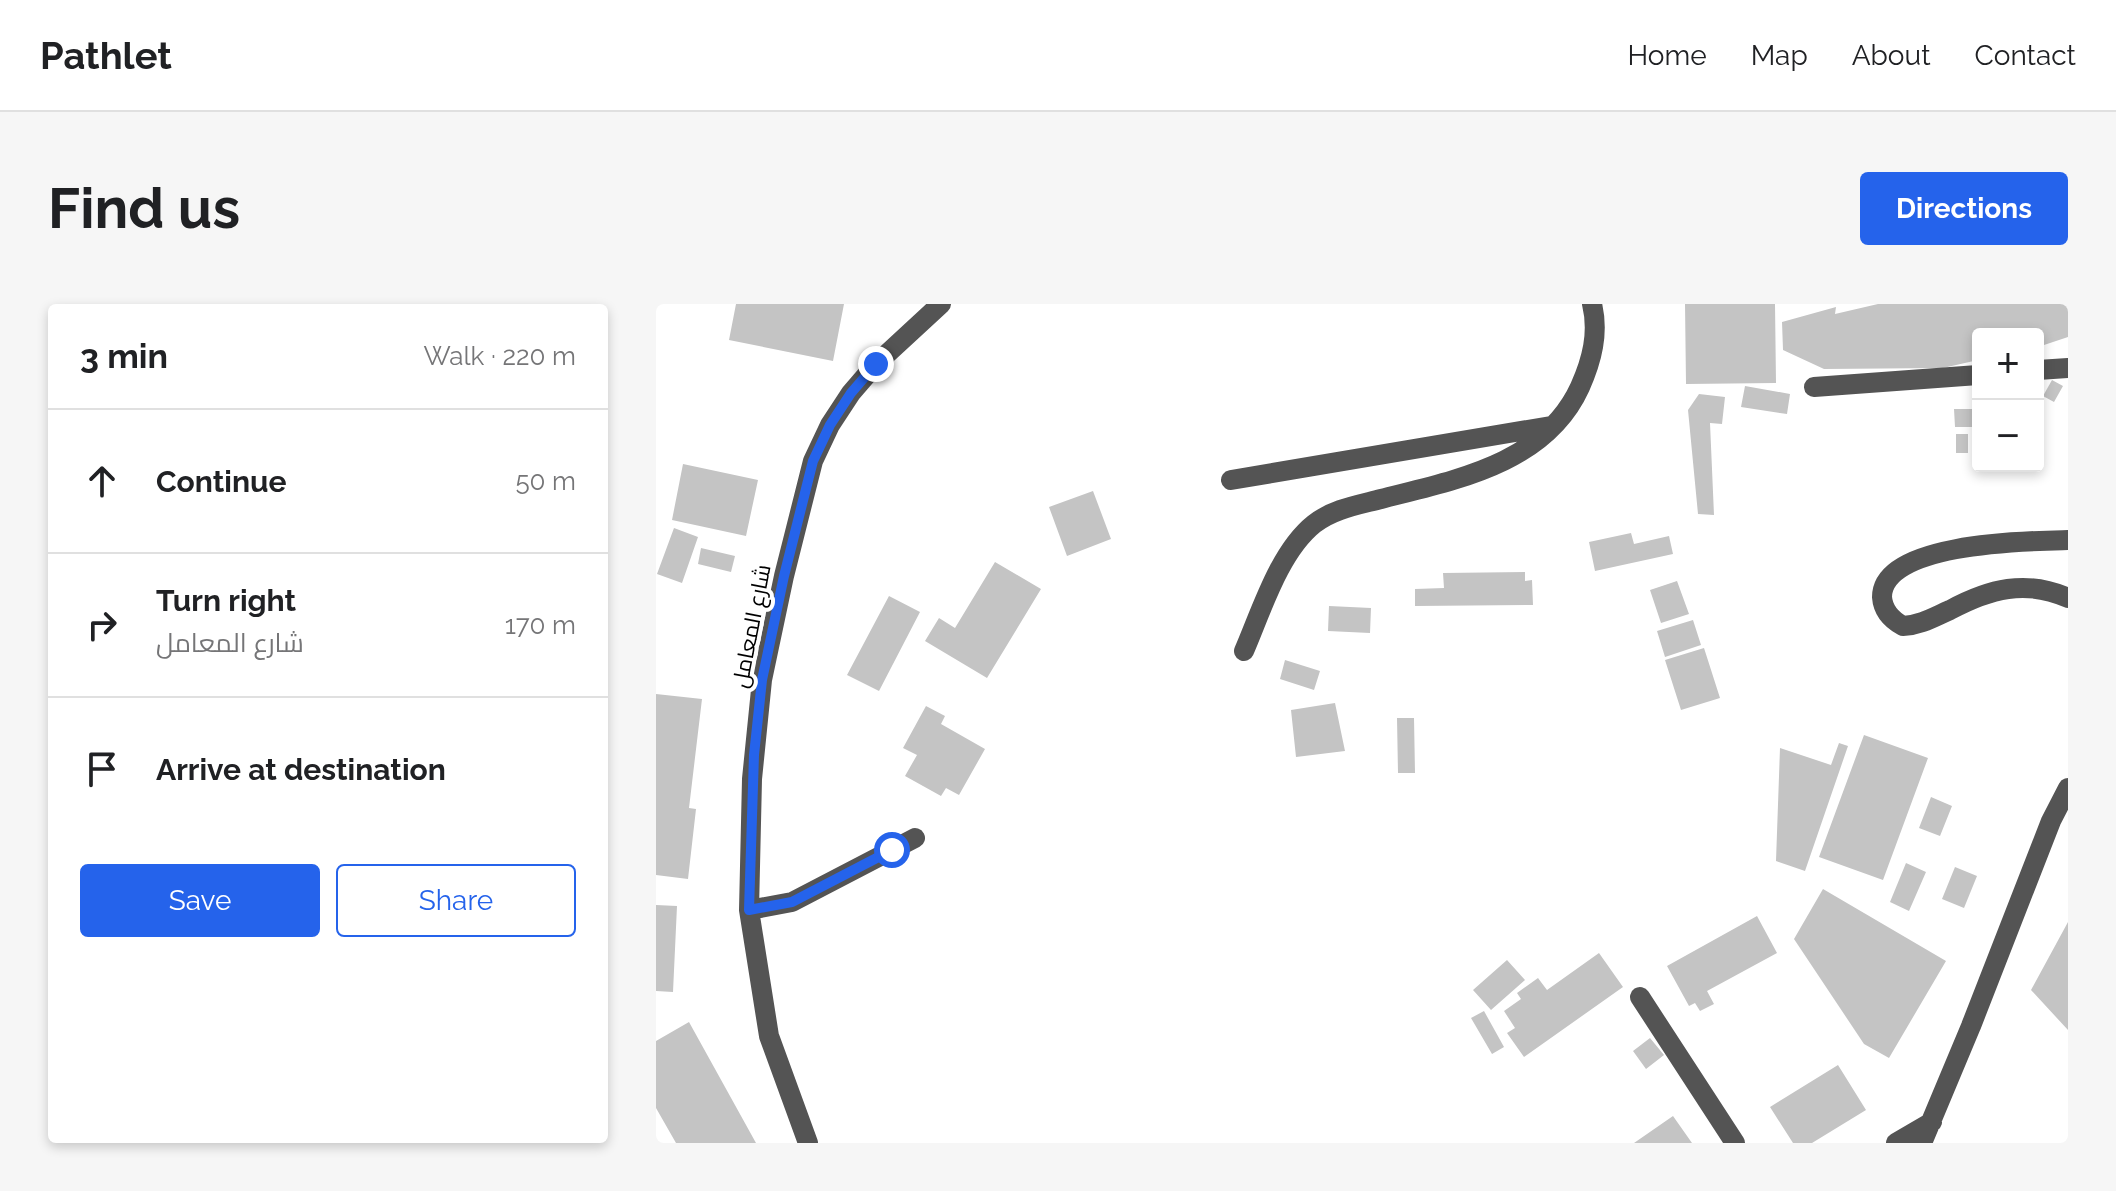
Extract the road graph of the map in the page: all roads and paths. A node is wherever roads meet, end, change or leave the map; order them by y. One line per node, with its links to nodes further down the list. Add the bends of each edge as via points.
1 (941, 304): 14 (street, شارع المعامل, via 851,393 813,461 762,680 752,779)
2 (1592, 304): 7 (street, via 1596,332 1590,366 1574,400)
3 (2068, 368): 4 (street)
4 (2044, 370)
5 (1972, 375): 6 (street)
6 (1814, 387)
7 (1553, 426): 8 (street); 11 (street, via 1503,464 1333,511 1312,526 1276,576)
8 (1231, 480)
9 (2068, 540): 10 (street, via 1964,547 1911,561 1887,583 1882,600 1890,617 1903,626 2007,588 2035,587)
10 (2068, 598)
11 (1244, 651)
12 (2068, 788): 16 (street)
13 (915, 838): 14 (street, via 792,902)
14 (749, 910): 17 (street, شارع المعامل, via 769,1036)
15 (1640, 997): 18 (street)
16 (1932, 1122): 19 (street); 20 (street)
17 (808, 1143)
18 (1735, 1143)
19 (1896, 1143)
20 (1922, 1143)

